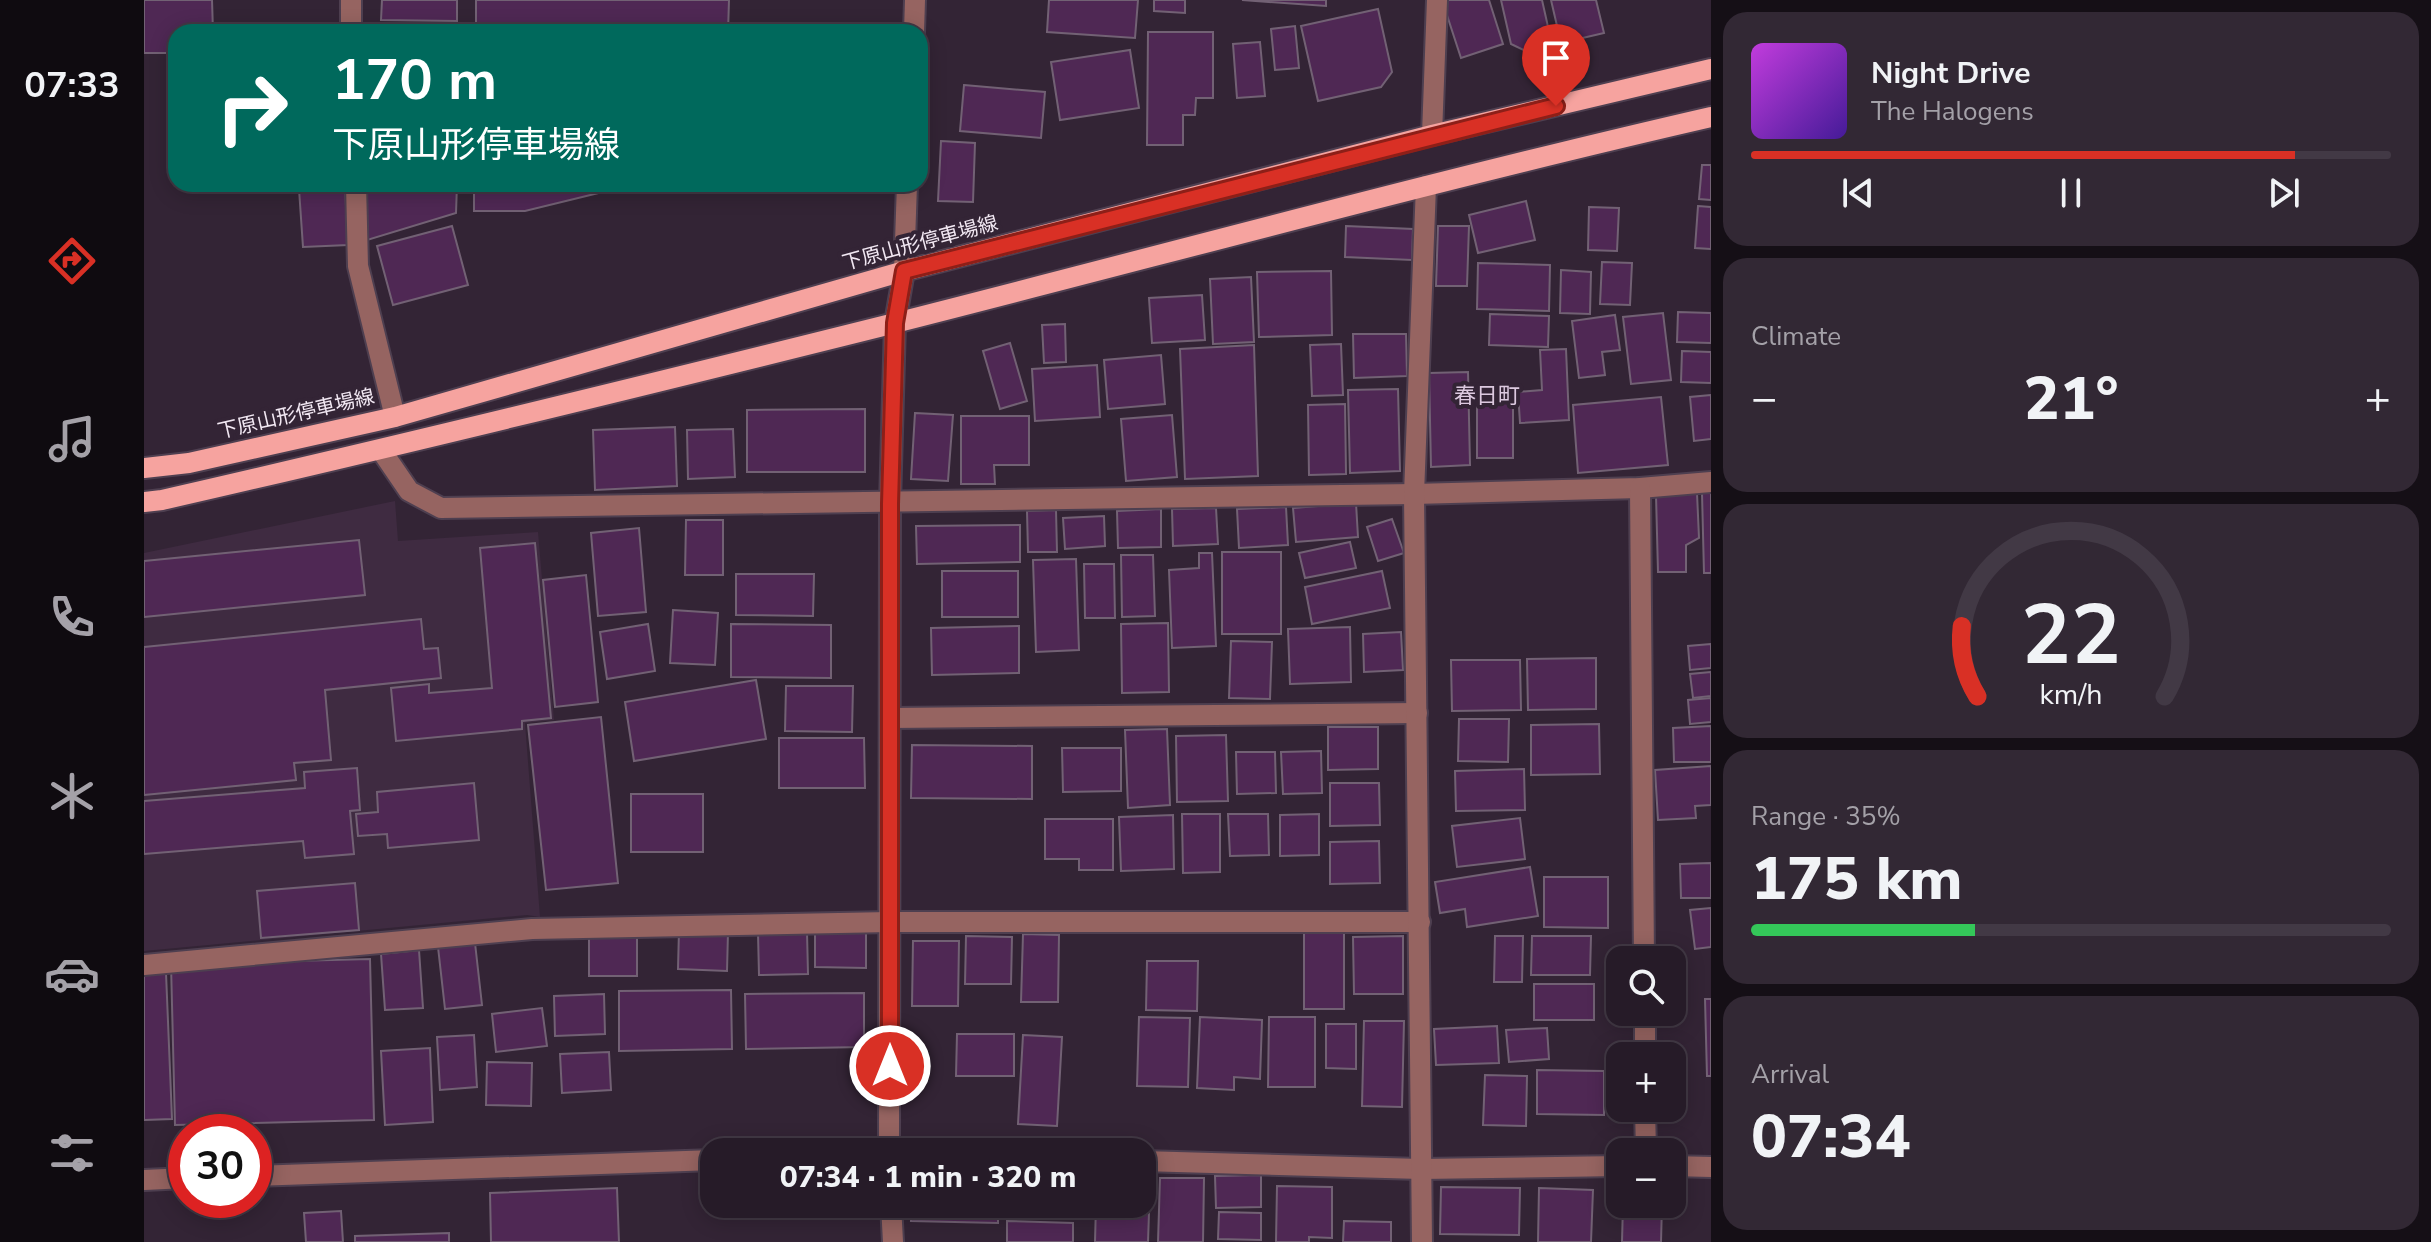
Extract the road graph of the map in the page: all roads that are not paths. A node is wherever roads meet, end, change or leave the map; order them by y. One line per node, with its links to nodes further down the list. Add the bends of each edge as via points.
1 (351, 0): 4 (street)
2 (915, 0): 5 (street)
3 (1437, 0): 8 (street)
4 (351, 24)
5 (914, 24)
6 (1711, 69): 8 (main road, 下原山形停車場線)
7 (1711, 117): 9 (main road)
8 (1432, 135): 12 (main road, 下原山形停車場線)
9 (1426, 186): 13 (main road); 19 (street)
10 (356, 192): 14 (street, via 358,266)
11 (907, 192): 12 (street)
12 (904, 271): 13 (street); 14 (main road, 下原山形停車場線)
13 (895, 323): 15 (main road); 21 (street)
14 (395, 417): 16 (main road, 下原山形停車場線, via 189,463)
15 (381, 450): 20 (main road); 21 (street, via 409,491 441,508)
16 (144, 468)
17 (1711, 482): 18 (street)
18 (1640, 488): 19 (street); 26 (street)
19 (1414, 494): 21 (street); 22 (street)
20 (144, 502)
21 (890, 504): 23 (street)
22 (1417, 713): 23 (street); 25 (street)
23 (891, 718): 24 (street)
24 (890, 922): 25 (street); 27 (street, via 532,929); 28 (street)
25 (1420, 922): 34 (street)
26 (1644, 946)
27 (144, 965)
28 (889, 1138)
29 (700, 1160): 35 (street)
30 (1156, 1161): 34 (street)
31 (1606, 1166): 34 (street)
32 (1686, 1166): 33 (street)
33 (1711, 1167)
34 (1421, 1169): 40 (street)
35 (272, 1175)
36 (168, 1179): 37 (street)
37 (144, 1180)
38 (892, 1218): 39 (street)
39 (893, 1242)
40 (1422, 1242)

